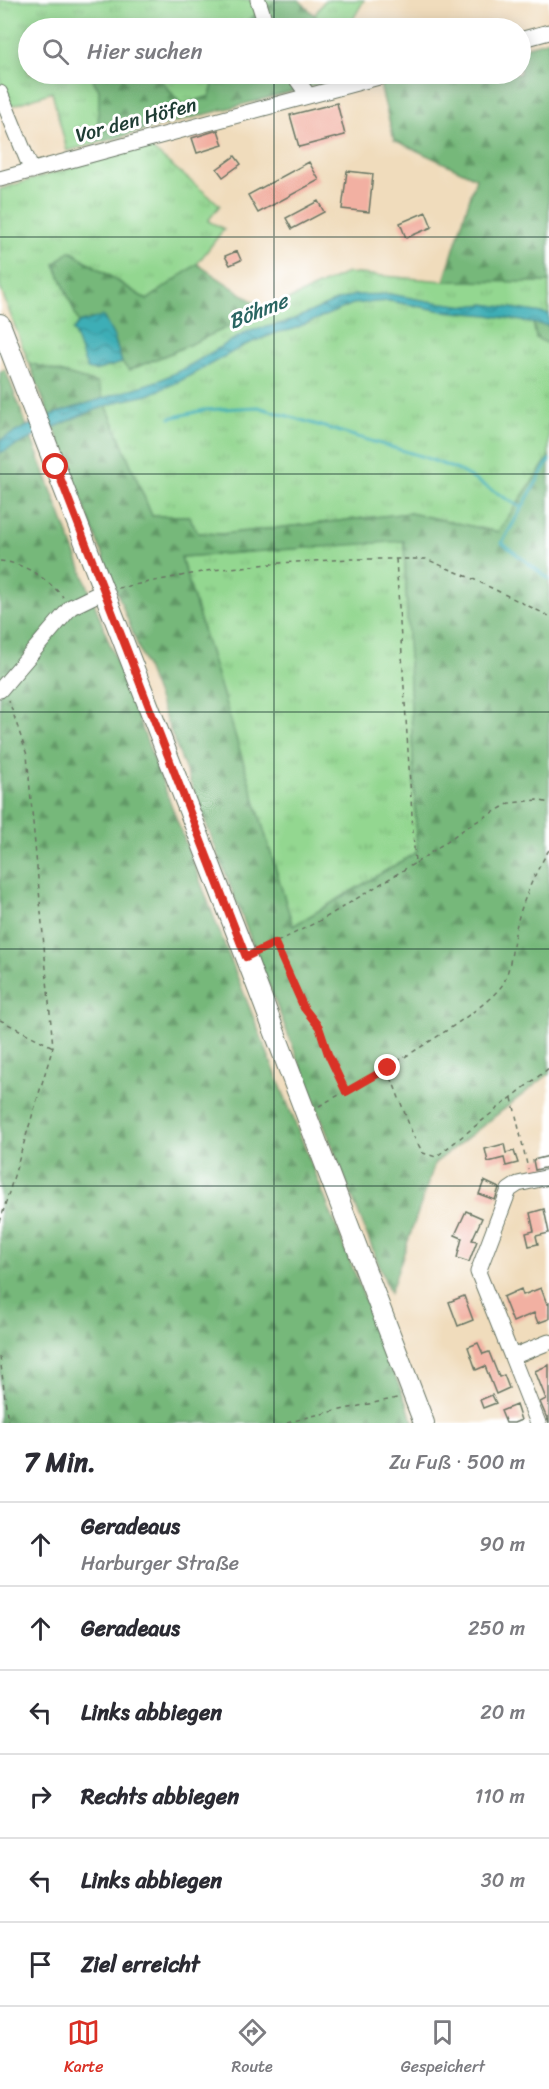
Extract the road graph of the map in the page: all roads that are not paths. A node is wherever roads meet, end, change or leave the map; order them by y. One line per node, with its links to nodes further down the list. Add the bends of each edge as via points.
1 (258, 0): 2 (street)
2 (264, 18)
3 (549, 32): 4 (street)
4 (531, 37)
5 (300, 84): 8 (street)
6 (351, 84): 8 (street, Vor den Höfen)
7 (0, 93): 9 (street)
8 (308, 95): 9 (street, Vor den Höfen)
9 (32, 171): 10 (street, Vor den Höfen)
10 (0, 179)
11 (0, 324): 12 (main road)
12 (104, 591): 13 (street, via 71,607); 17 (main road)
13 (2, 687)
14 (549, 1178): 16 (street, via 508,1190 478,1272)
15 (549, 1342): 16 (street)
16 (512, 1357): 18 (street)
17 (424, 1423)
18 (538, 1423)

